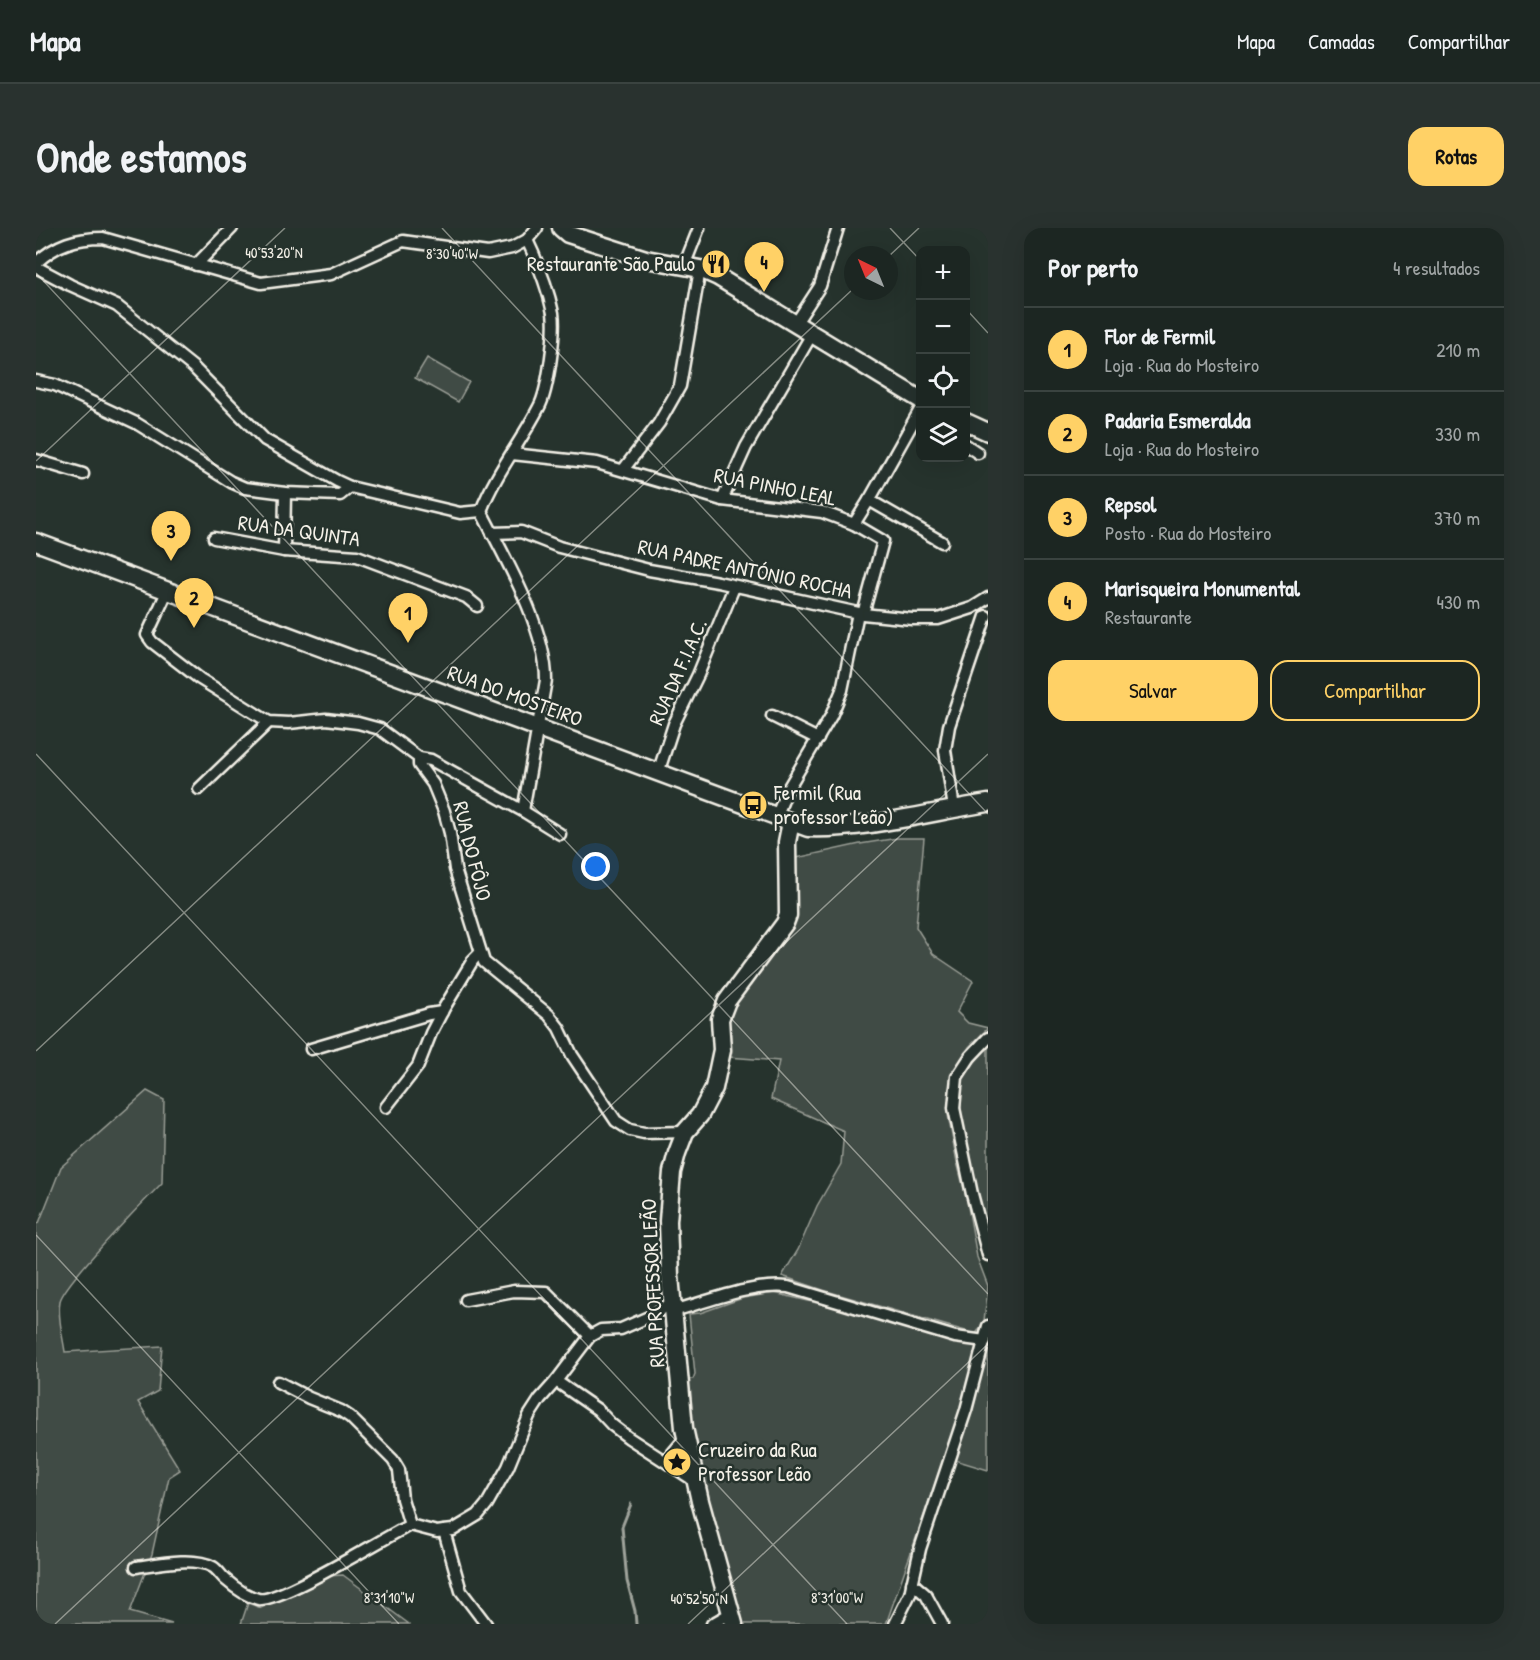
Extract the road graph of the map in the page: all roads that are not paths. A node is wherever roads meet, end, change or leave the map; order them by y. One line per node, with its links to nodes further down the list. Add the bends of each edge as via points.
1 (232, 228): 8 (street)
2 (537, 228): 6 (street)
3 (561, 228): 9 (main road, via 568,234 646,259)
4 (699, 228): 9 (street)
5 (838, 228): 10 (street, via 820,286)
6 (527, 240): 8 (street, via 488,253 403,241 331,274 261,283); 19 (street, via 540,267 553,315 550,367 541,404)
7 (36, 265): 8 (street, via 62,244 82,238 103,238); 23 (street, via 117,306 193,367 265,440)
8 (196, 265)
9 (692, 268): 10 (main road, via 718,278); 21 (street, via 680,386 659,423)
10 (796, 323): 11 (main road)
11 (812, 334): 13 (main road); 25 (street, via 746,447)
12 (36, 381): 24 (street, via 55,385 136,423 231,482)
13 (916, 397)
14 (916, 420): 26 (street)
15 (970, 424): 16 (main road)
16 (988, 432)
17 (970, 448): 18 (street)
18 (978, 453)
19 (512, 454): 21 (street, RUA PINHO LEAL, via 597,463); 27 (street, via 489,491)
20 (36, 460): 22 (street)
21 (623, 470): 25 (street, RUA PINHO LEAL)
22 (83, 474)
23 (350, 487): 24 (street, via 340,495); 27 (street, via 460,513)
24 (285, 494): 33 (street)
25 (722, 500): 28 (street, RUA PINHO LEAL, via 822,512)
26 (869, 500): 28 (street); 32 (street)
27 (482, 511): 29 (street)
28 (854, 524): 39 (street, RUA PINHO LEAL, via 883,541)
29 (492, 533): 34 (street, RUA PADRE ANTÓNIO ROCHA, via 521,532 648,570); 43 (street, via 538,633 546,665)
30 (214, 538): 33 (street, RUA DA QUINTA)
31 (36, 542): 35 (main road, RUA DO MOSTEIRO)
32 (942, 542)
33 (284, 551): 37 (street, RUA DA QUINTA, via 357,556 466,597)
34 (734, 587): 39 (street, RUA PADRE ANTÓNIO ROCHA); 46 (street, RUA DA F.I.A.C., via 674,724)
35 (166, 592): 42 (street, via 147,635 152,642 200,680); 43 (main road, RUA DO MOSTEIRO)
36 (988, 598): 38 (street, RUA PADRE ANTÓNIO ROCHA)
37 (477, 606)
38 (972, 608): 39 (street, RUA PADRE ANTÓNIO ROCHA, via 938,619); 40 (street)
39 (860, 614): 44 (street, via 842,690)
40 (987, 616): 49 (street, via 949,726 945,750)
41 (772, 716): 44 (street)
42 (268, 722): 45 (street, RUA DO FÔJO, via 326,719 358,723 380,729); 47 (street)
43 (538, 729): 46 (main road, RUA DO MOSTEIRO); 50 (street)
44 (818, 739): 51 (street, via 786,792)
45 (419, 758): 50 (street, via 431,760); 53 (street, RUA DO FÔJO, via 444,811 455,869)
46 (658, 773): 51 (main road, RUA DO MOSTEIRO)
47 (199, 789)
48 (987, 806): 49 (main road, RUA DO MOSTEIRO)
49 (954, 808): 51 (main road, RUA DO MOSTEIRO, via 827,829)
50 (523, 811): 52 (street)
51 (783, 820): 58 (main road, RUA PROFESSOR LEÃO, via 788,915 727,1001 720,1019 722,1050 714,1088)
52 (560, 834)
53 (480, 953): 54 (street); 58 (street, RUA DO FÔJO, via 484,962 559,1028 572,1055 616,1121 644,1133)
54 (442, 1012): 56 (street); 57 (street, via 418,1066)
55 (988, 1038): 59 (street, via 957,1077 954,1108)
56 (311, 1049)
57 (386, 1107)
58 (685, 1132): 61 (main road, RUA PROFESSOR LEÃO, via 672,1172 668,1221)
59 (988, 1255)
60 (466, 1300): 63 (street, via 514,1291 546,1292)
61 (673, 1302): 63 (street, via 621,1329 601,1330); 64 (street, via 680,1309 745,1290 788,1287 955,1337); 67 (main road, RUA PROFESSOR LEÃO)
62 (988, 1326): 64 (street)
63 (590, 1336): 65 (street)
64 (985, 1341): 73 (street)
65 (556, 1381): 68 (street, via 629,1438); 71 (street, via 529,1416 519,1445 487,1504 478,1515)
66 (278, 1382): 70 (street, via 350,1417 393,1460 399,1470)
67 (686, 1437): 68 (street); 69 (main road, RUA PROFESSOR LEÃO)
68 (666, 1461): 69 (street)
69 (696, 1481): 74 (main road, RUA PROFESSOR LEÃO)
70 (410, 1525): 71 (street); 72 (street, via 273,1598 259,1600 240,1591 213,1567 167,1562)
71 (444, 1531): 75 (street, via 460,1591)
72 (136, 1567)
73 (912, 1583): 77 (street); 78 (street, via 926,1594)
74 (733, 1619): 76 (street)
75 (486, 1624)
76 (712, 1624)
77 (895, 1624)
78 (942, 1624)

